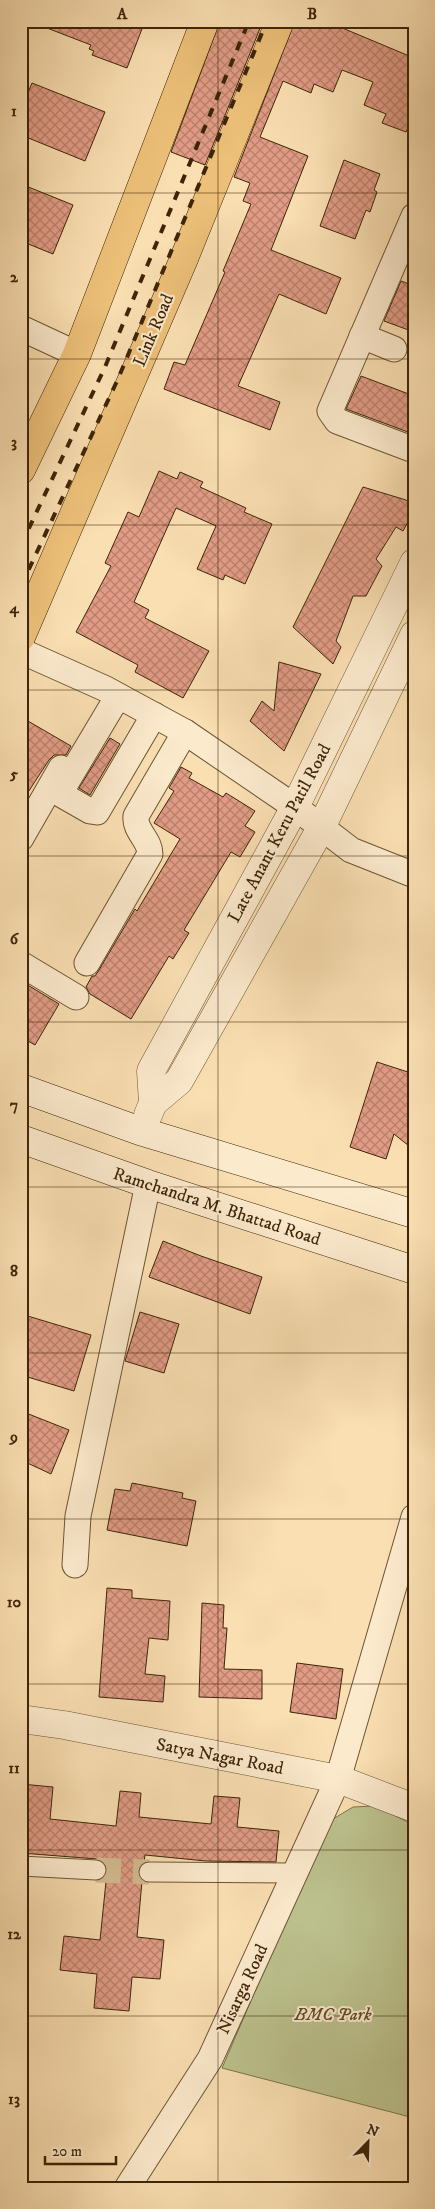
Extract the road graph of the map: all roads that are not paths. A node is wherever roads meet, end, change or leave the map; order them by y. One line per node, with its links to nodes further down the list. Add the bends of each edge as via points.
1 (205, 21): 8 (main road)
2 (280, 21): 13 (main road, Link Road, via 184,261)
3 (414, 216): 4 (street)
4 (408, 243): 6 (street)
5 (21, 328): 8 (street)
6 (362, 336): 7 (street); 9 (street, via 330,411 337,422)
7 (394, 349)
8 (77, 354): 10 (main road)
9 (414, 450)
10 (21, 470)
11 (414, 563): 18 (street, Late Anant Keru Patil Road)
12 (414, 635): 19 (street, Late Anant Keru Patil Road)
13 (21, 637)
14 (21, 651): 15 (street)
15 (112, 693): 16 (street); 16 (street, via 63,788 62,795 90,811 97,812); 20 (street)
16 (154, 715): 17 (street)
17 (185, 732): 18 (street); 22 (street, via 136,816 135,823 150,847 150,854)
18 (295, 807): 19 (street); 26 (street, Late Anant Keru Patil Road, via 151,1071)
19 (321, 828): 21 (street, via 351,850); 26 (street, Late Anant Keru Patil Road, via 179,1081)
20 (21, 838)
21 (414, 875)
22 (87, 963)
23 (21, 964): 24 (street)
24 (76, 997)
25 (21, 1088): 27 (street)
26 (153, 1103): 27 (street, Late Anant Keru Patil Road)
27 (140, 1131): 30 (street)
28 (21, 1139): 29 (street, Ramchandra M. Bhattad Road)
29 (148, 1184): 31 (street, Ramchandra M. Bhattad Road); 33 (street, via 78,1516)
30 (414, 1214)
31 (414, 1270)
32 (414, 1517): 35 (street, Nisarga Road)
33 (75, 1565)
34 (21, 1719): 35 (street, Satya Nagar Road)
35 (338, 1779): 36 (street, Satya Nagar Road); 40 (street, Nisarga Road)
36 (414, 1808)
37 (21, 1866): 38 (street)
38 (96, 1870)
39 (149, 1872): 40 (street)
40 (295, 1873): 41 (street, Nisarga Road, via 210,2059)
41 (127, 2188)

